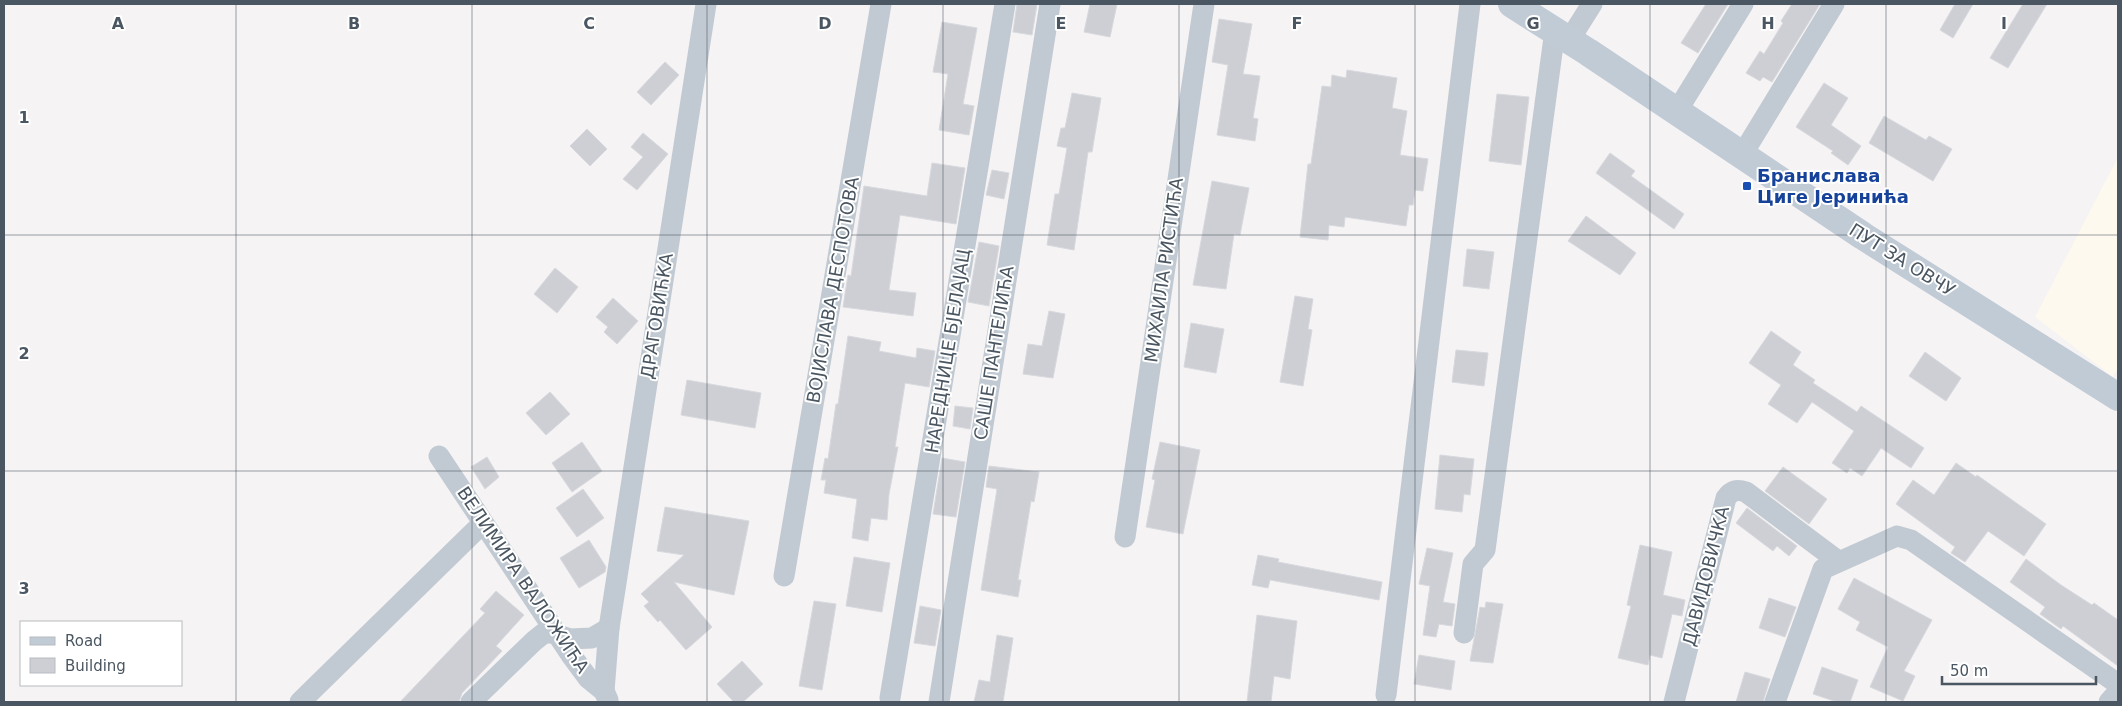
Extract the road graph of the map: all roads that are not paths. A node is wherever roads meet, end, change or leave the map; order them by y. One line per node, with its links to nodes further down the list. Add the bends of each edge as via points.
1 (706, 4): 20 (street, ДРАГОВИЋКА)
2 (881, 4): 19 (street, ВОЈИСЛАВА ДЕСПОТОВА)
3 (1005, 4): 27 (street, НАРЕДНИЦЕ БЈЕЛАЈАЦ)
4 (1050, 4): 30 (street, САШЕ ПАНТЕЛИЋА)
5 (1204, 4): 17 (street, МИХАИЛА РИСТИЋА)
6 (1470, 4): 25 (street)
7 (1512, 4): 11 (street, ПУТ ЗА ОВЧУ)
8 (1592, 4): 11 (street)
9 (1742, 4): 12 (street)
10 (1834, 4): 13 (street)
11 (1562, 35): 12 (street, ПУТ ЗА ОВЧУ); 21 (street, via 1485,550 1473,564)
12 (1677, 111): 13 (street, ПУТ ЗА ОВЧУ)
13 (1742, 155): 14 (street, ПУТ ЗА ОВЧУ, via 1863,236)
14 (2118, 397)
15 (439, 456): 16 (street, ВЕЛИМИРА ВАЛОЖИЋА)
16 (483, 523): 22 (street, ВЕЛИМИРА ВАЛОЖИЋА); 28 (street)
17 (1125, 537)
18 (1838, 561): 23 (street, via 1897,536 1911,540); 31 (street, ДАВИДОВИЧКА, via 1746,492 1735,490 1730,493 1726,498); 32 (street, via 1820,574)
19 (784, 576)
20 (609, 628): 22 (street, via 592,638 570,639); 26 (street, ДРАГОВИЋКА)
21 (1464, 633)
22 (558, 635): 26 (street, ВЕЛИМИРА ВАЛОЖИЋА, via 588,678); 29 (street, via 544,634 534,641)
23 (2118, 684)
24 (2118, 692): 33 (street)
25 (1386, 695)
26 (606, 697)
27 (890, 698)
28 (300, 702)
29 (471, 702)
30 (939, 702)
31 (1674, 702)
32 (1775, 702)
33 (2109, 702)

